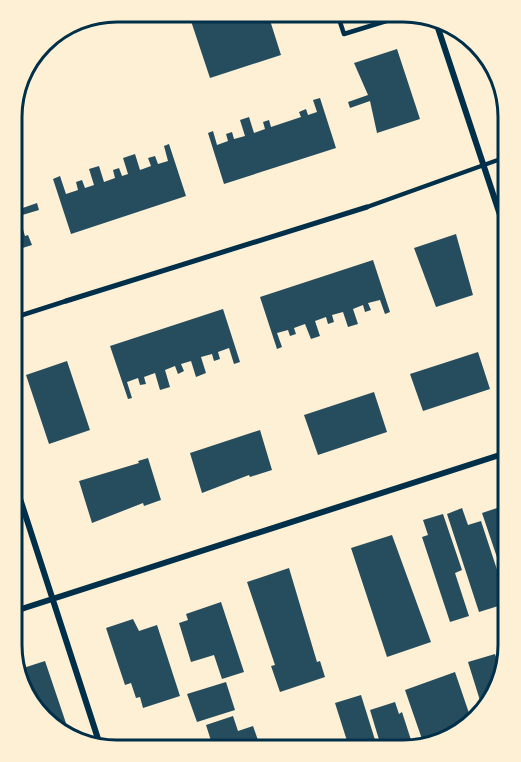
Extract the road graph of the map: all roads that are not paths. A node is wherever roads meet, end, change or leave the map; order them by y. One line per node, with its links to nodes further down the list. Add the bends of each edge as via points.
1 (340, 23): 2 (lane, via 344,34)
2 (380, 23)
3 (439, 30): 5 (street)
4 (499, 160): 5 (lane)
5 (484, 165): 6 (lane); 7 (street)
6 (368, 207): 8 (street)
7 (499, 211)
8 (66, 302): 9 (lane)
9 (22, 315)
10 (498, 455): 12 (street)
11 (22, 504): 12 (street)
12 (54, 598): 13 (street); 14 (street)
13 (22, 609)
14 (98, 737)

